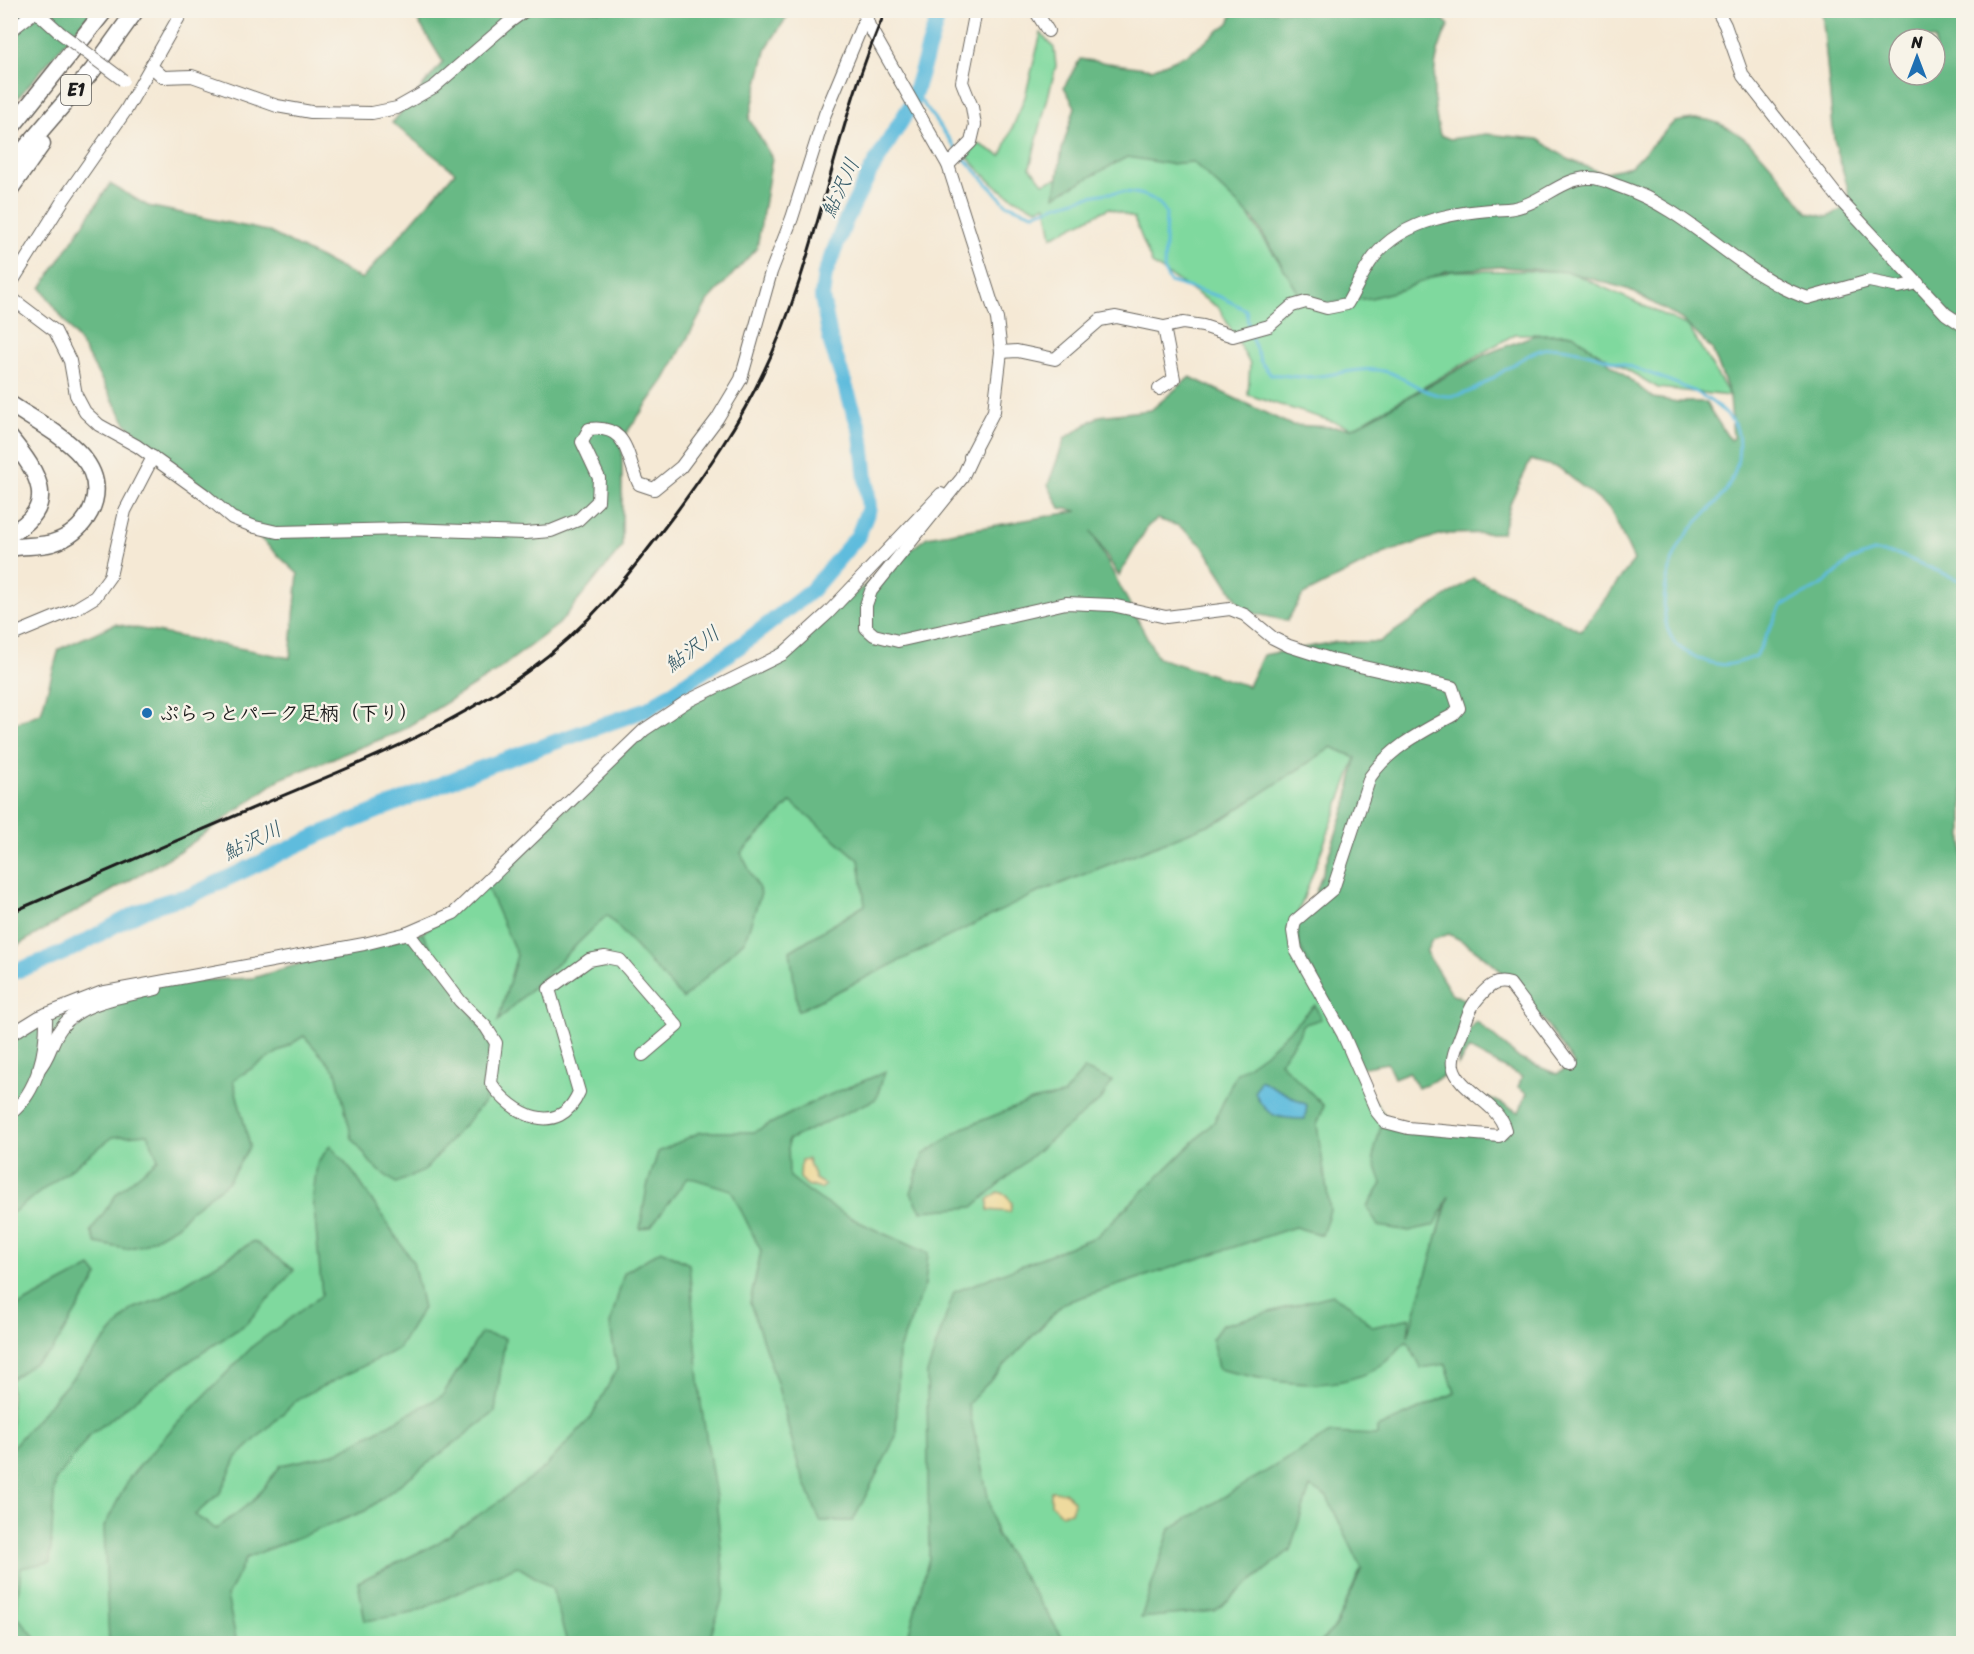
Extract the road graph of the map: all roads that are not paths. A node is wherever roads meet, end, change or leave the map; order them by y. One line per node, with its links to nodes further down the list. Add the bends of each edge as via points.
1 (105, 10): 15 (highway, E1)
2 (136, 10): 13 (highway, E1)
3 (183, 10): 12 (street)
4 (526, 10): 12 (street, via 434,87 397,108 372,112 311,112 277,106 206,80 163,77)
5 (976, 10): 16 (street, via 962,82 975,125 971,142)
6 (1035, 10): 11 (street)
7 (1717, 10): 19 (street, via 1743,76 1841,201)
8 (37, 11): 10 (street); 14 (street, bridge)
9 (866, 14): 16 (street); 29 (street, via 825,114 771,272 741,380 681,467 654,489 639,484 629,464 629,451 616,433 604,427 589,429 582,442 599,478 598,501 578,520 551,531 277,532 232,518)
10 (10, 31)
11 (1048, 31)
12 (151, 66): 14 (street)
13 (92, 71): 17 (highway, E1); 18 (highway)
14 (137, 91): 20 (street)
15 (10, 129)
16 (948, 165): 24 (street, via 997,319)
17 (10, 166)
18 (10, 189)
19 (1918, 283): 22 (street); 23 (street, via 1899,287 1869,281 1808,298 1770,280 1665,206 1592,178 1573,180 1518,208 1467,211 1429,221 1387,243 1374,257 1347,304 1327,308 1306,302 1292,306 1269,326 1233,336 1183,323)
20 (10, 285)
21 (10, 297): 29 (street, via 55,331 85,412 99,425)
22 (1964, 326)
23 (1164, 327): 24 (street, via 1116,317 1100,320 1055,359); 25 (street, via 1174,380)
24 (1001, 351): 28 (street, via 994,411)
25 (1159, 389)
26 (10, 404): 31 (highway, via 85,457 93,474 95,494 85,521 70,534 51,543)
27 (10, 438): 30 (highway, via 32,470 41,496 35,517)
28 (975, 450): 33 (street, via 957,477 828,613 783,654 686,702 644,730 454,913); 38 (street, via 962,478 870,591 866,628 873,635 898,641 1066,603 1112,606 1166,617 1230,609 1289,646 1452,687 1459,708 1453,715 1404,742 1370,777 1333,889 1295,921 1296,950 1342,1034 1377,1112 1393,1126 1499,1136 1505,1130 1502,1119 1459,1078 1453,1066 1453,1056 1473,1003 1489,985 1501,981 1510,984)
29 (153, 457): 32 (street, via 125,511 110,576 95,597 75,609)
30 (10, 534)
31 (10, 548)
32 (11, 632)
33 (408, 933): 34 (street, via 317,954); 37 (street, via 460,1001 486,1027 496,1043 491,1083 520,1112 546,1120 562,1114 575,1101 579,1092 549,989 589,960 620,960 677,1026)
34 (165, 979): 35 (street, via 100,993); 39 (street, via 156,989 110,1000 74,1015 59,1030)
35 (46, 1014): 36 (street); 39 (street)
36 (10, 1035)
37 (643, 1055)
38 (1569, 1062)
39 (38, 1070): 40 (street, via 33,1085)
40 (10, 1114)

